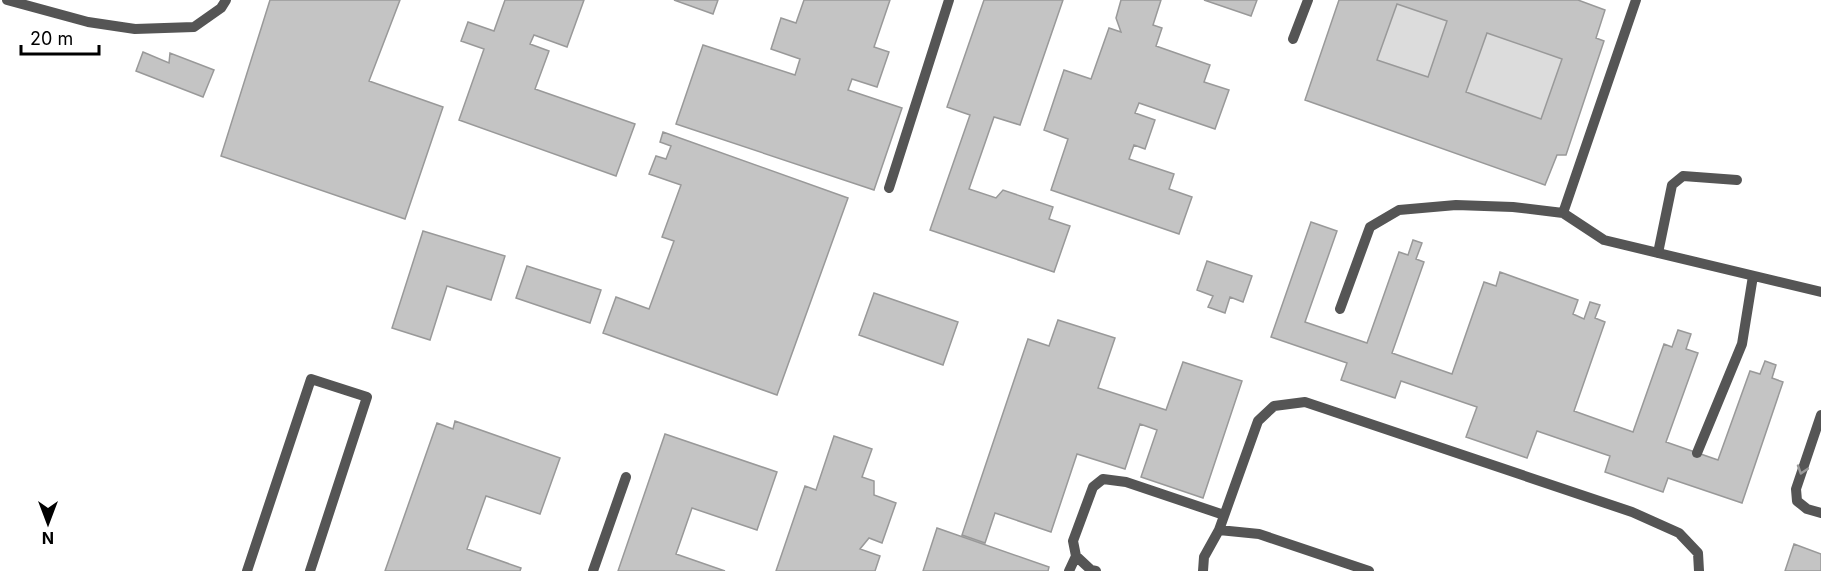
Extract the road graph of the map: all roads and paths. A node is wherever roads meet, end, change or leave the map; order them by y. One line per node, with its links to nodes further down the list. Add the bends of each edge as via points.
1 (6, 0): 2 (lane, via 88,22 135,29 194,27)
2 (226, 0)
3 (948, 0): 8 (lane)
4 (1308, 0): 6 (lane)
5 (1636, 0): 9 (lane)
6 (1293, 39)
7 (1737, 180): 10 (lane, via 1683,176 1672,185)
8 (889, 188)
9 (1563, 213): 10 (lane, via 1604,240); 13 (lane, via 1456,205 1399,210 1370,227)
10 (1658, 253): 11 (lane)
11 (1753, 276): 12 (lane); 15 (lane, via 1742,345)
12 (1821, 292)
13 (1340, 309)
14 (1821, 415): 17 (lane, one-way to 17, via 1796,489 1797,501)
15 (1697, 453)
16 (626, 477): 23 (lane)
17 (1821, 513)
18 (1224, 515): 19 (lane); 20 (lane, via 1126,482 1103,479 1093,487 1073,541); 28 (lane, via 1258,421 1274,406 1305,402 1632,512 1680,533 1698,553)
19 (1218, 530): 26 (lane, via 1204,557); 27 (lane, via 1259,534)
20 (1076, 556): 24 (lane); 25 (lane)
21 (247, 571): 22 (lane, via 311,379 367,397)
22 (310, 571)
23 (593, 571)
24 (1068, 571)
25 (1096, 571)
26 (1203, 571)
27 (1368, 571)
28 (1699, 571)

